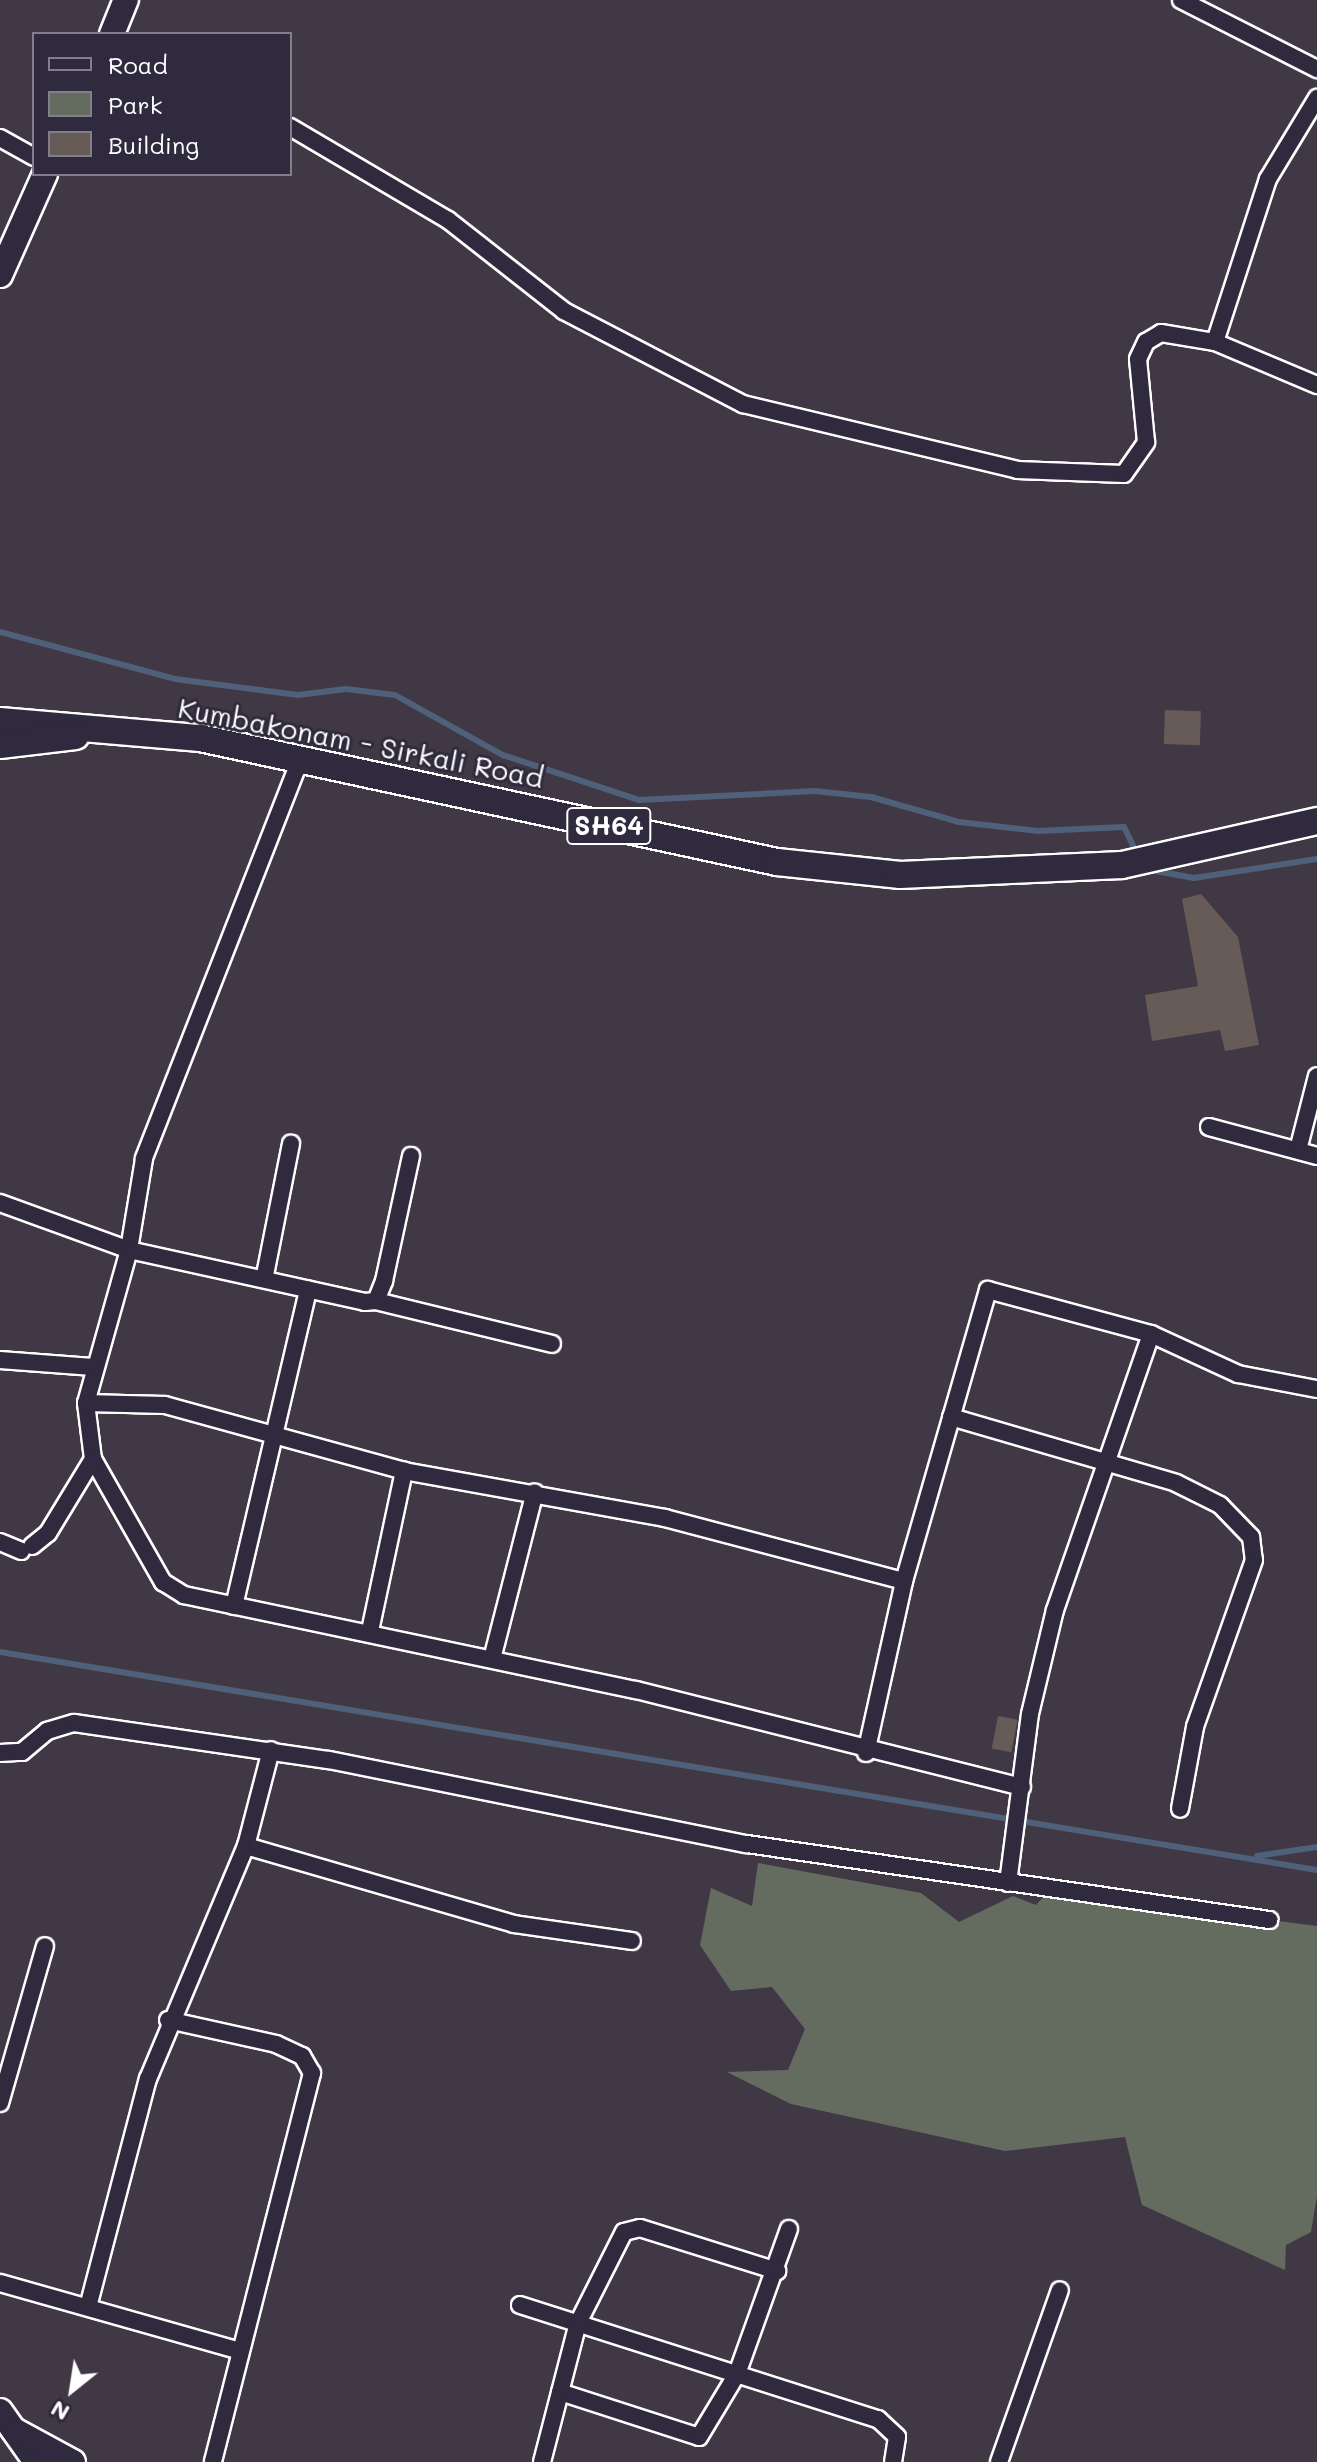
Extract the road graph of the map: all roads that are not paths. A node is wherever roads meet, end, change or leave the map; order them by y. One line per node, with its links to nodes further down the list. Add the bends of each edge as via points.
1 (126, 0): 3 (main road)
2 (1181, 0): 4 (street)
3 (113, 32)
4 (1317, 69)
5 (1317, 98): 11 (street, via 1268,179)
6 (292, 128): 11 (street, via 448,220 564,311 743,404 1017,470 1124,474 1146,442 1138,359 1146,342 1161,333)
7 (0, 138): 8 (street)
8 (32, 156)
9 (44, 176): 10 (main road)
10 (0, 275)
11 (1215, 342): 12 (street)
12 (1317, 385)
13 (0, 721): 14 (main road, Kumbakonam - Sirkali Road / SH64)
14 (101, 728): 15 (main road, Kumbakonam - Sirkali Road / SH64); 16 (main road, Kumbakonam - Sirkali Road / SH64, via 200,738)
15 (0, 745)
16 (300, 760): 17 (main road, Kumbakonam - Sirkali Road / SH64, via 777,862 900,875 1122,865); 25 (street, via 144,1159)
17 (1317, 821)
18 (1317, 1076): 21 (street)
19 (1209, 1127): 21 (street)
20 (291, 1144): 26 (street)
21 (1298, 1150): 23 (street)
22 (411, 1156): 28 (street)
23 (1317, 1156)
24 (0, 1203): 25 (street)
25 (129, 1250): 26 (street); 32 (street)
26 (265, 1275): 27 (street)
27 (308, 1290): 28 (street); 36 (street)
28 (376, 1301): 30 (street)
29 (1151, 1334): 33 (street, via 1238,1374); 35 (street, via 988,1290); 38 (street)
30 (552, 1344)
31 (0, 1360): 32 (street)
32 (93, 1367): 34 (street)
33 (1317, 1389)
34 (86, 1403): 36 (street, via 165,1405); 37 (street)
35 (951, 1417): 38 (street); 42 (street)
36 (271, 1433): 39 (street); 43 (street)
37 (93, 1459): 41 (street, via 48,1533 27,1548); 43 (street, via 163,1582)
38 (1107, 1459): 49 (street, via 1093,1517 1055,1610); 50 (street, via 1220,1505 1251,1537 1254,1560 1195,1727)
39 (404, 1471): 40 (street); 44 (street)
40 (535, 1492): 42 (street, via 800,1548); 45 (street)
41 (0, 1542)
42 (904, 1581): 48 (street)
43 (234, 1606): 44 (street)
44 (370, 1631): 45 (street)
45 (492, 1659): 48 (street)
46 (271, 1750): 47 (street, via 74,1723 47,1731 22,1752); 51 (street); 52 (street, via 618,1812 747,1844)
47 (0, 1753)
48 (866, 1753): 49 (street)
49 (1022, 1787): 52 (street)
50 (1180, 1809)
51 (246, 1846): 54 (street, via 514,1924); 56 (street)
52 (1008, 1883): 53 (street)
53 (1269, 1920)
54 (632, 1941)
55 (45, 1946): 57 (street)
56 (168, 2020): 63 (street); 65 (street, via 276,2044 302,2056 312,2073)
57 (0, 2103)
58 (789, 2229): 59 (street)
59 (777, 2271): 64 (street, via 640,2228 613,2242); 66 (street)
60 (0, 2283): 63 (street)
61 (1060, 2290): 74 (street)
62 (520, 2305): 64 (street)
63 (88, 2307): 65 (street)
64 (578, 2323): 66 (street); 67 (street)
65 (236, 2350): 71 (street)
66 (737, 2374): 67 (street, via 699,2437); 73 (street, via 878,2419 897,2437)
67 (560, 2392): 72 (street)
68 (7, 2421): 69 (main road); 70 (main road)
69 (36, 2462)
70 (73, 2462)
71 (213, 2462)
72 (542, 2462)
73 (893, 2462)
74 (999, 2462)

